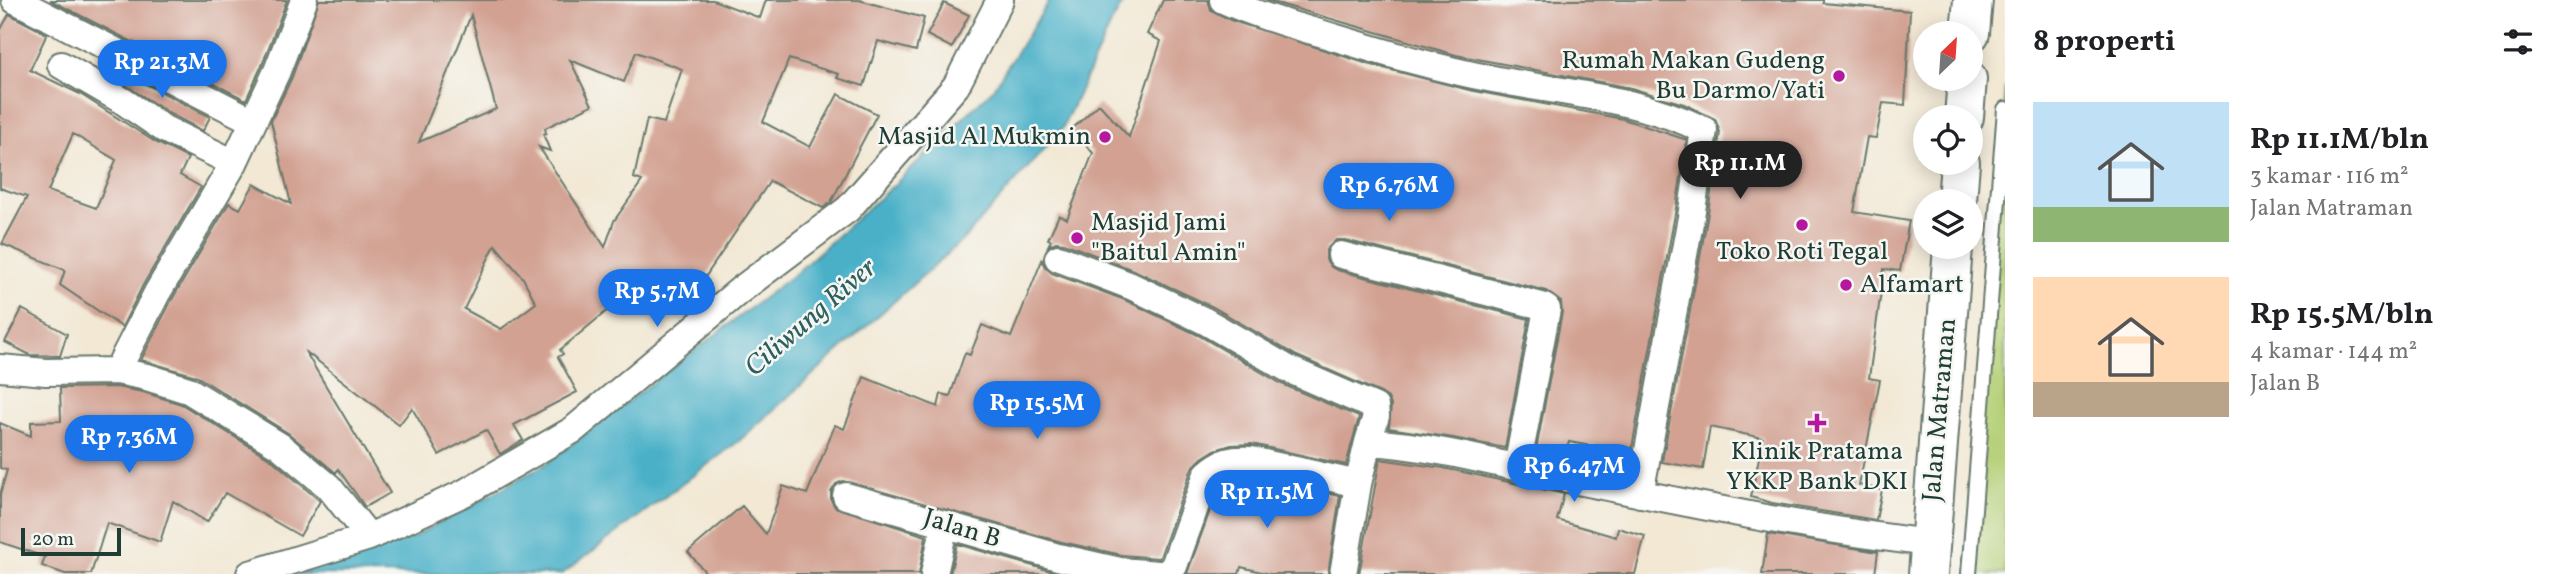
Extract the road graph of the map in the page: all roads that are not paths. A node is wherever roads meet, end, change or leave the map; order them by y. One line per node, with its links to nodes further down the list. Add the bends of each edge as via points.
1 (3, 0): 7 (street)
2 (15, 0): 11 (street)
3 (304, 0): 11 (street)
4 (1000, 0): 24 (street, via 956,86 849,209 738,291 573,430 464,493)
5 (1223, 0): 21 (street, via 1403,58 1609,100 1681,119 1704,130)
6 (1973, 0): 8 (main road)
7 (0, 5)
8 (1971, 21)
9 (61, 65): 12 (street, via 164,129)
10 (2005, 109): 30 (lane)
11 (253, 121): 12 (street)
12 (234, 163): 17 (street)
13 (1341, 256): 19 (street, via 1547,309)
14 (1058, 258): 18 (street, via 1131,286 1205,321 1290,370 1375,407)
15 (1952, 259): 25 (main road, Jalan Matraman)
16 (0, 368): 17 (street)
17 (117, 371): 24 (street, via 188,390 280,446 329,487)
18 (1368, 442): 19 (street); 20 (street)
19 (1517, 468): 21 (street)
20 (1358, 484): 26 (street, Jalan B, via 1251,460 1218,463 1207,474 1174,566 1159,574); 29 (street)
21 (1640, 494): 25 (street, via 1862,534)
22 (846, 496): 23 (street, Jalan B)
23 (945, 524): 26 (street, Jalan B); 28 (street)
24 (369, 537): 27 (street)
25 (1929, 558)
26 (1120, 572)
27 (250, 574)
28 (934, 574)
29 (1343, 574)
30 (1969, 574)

